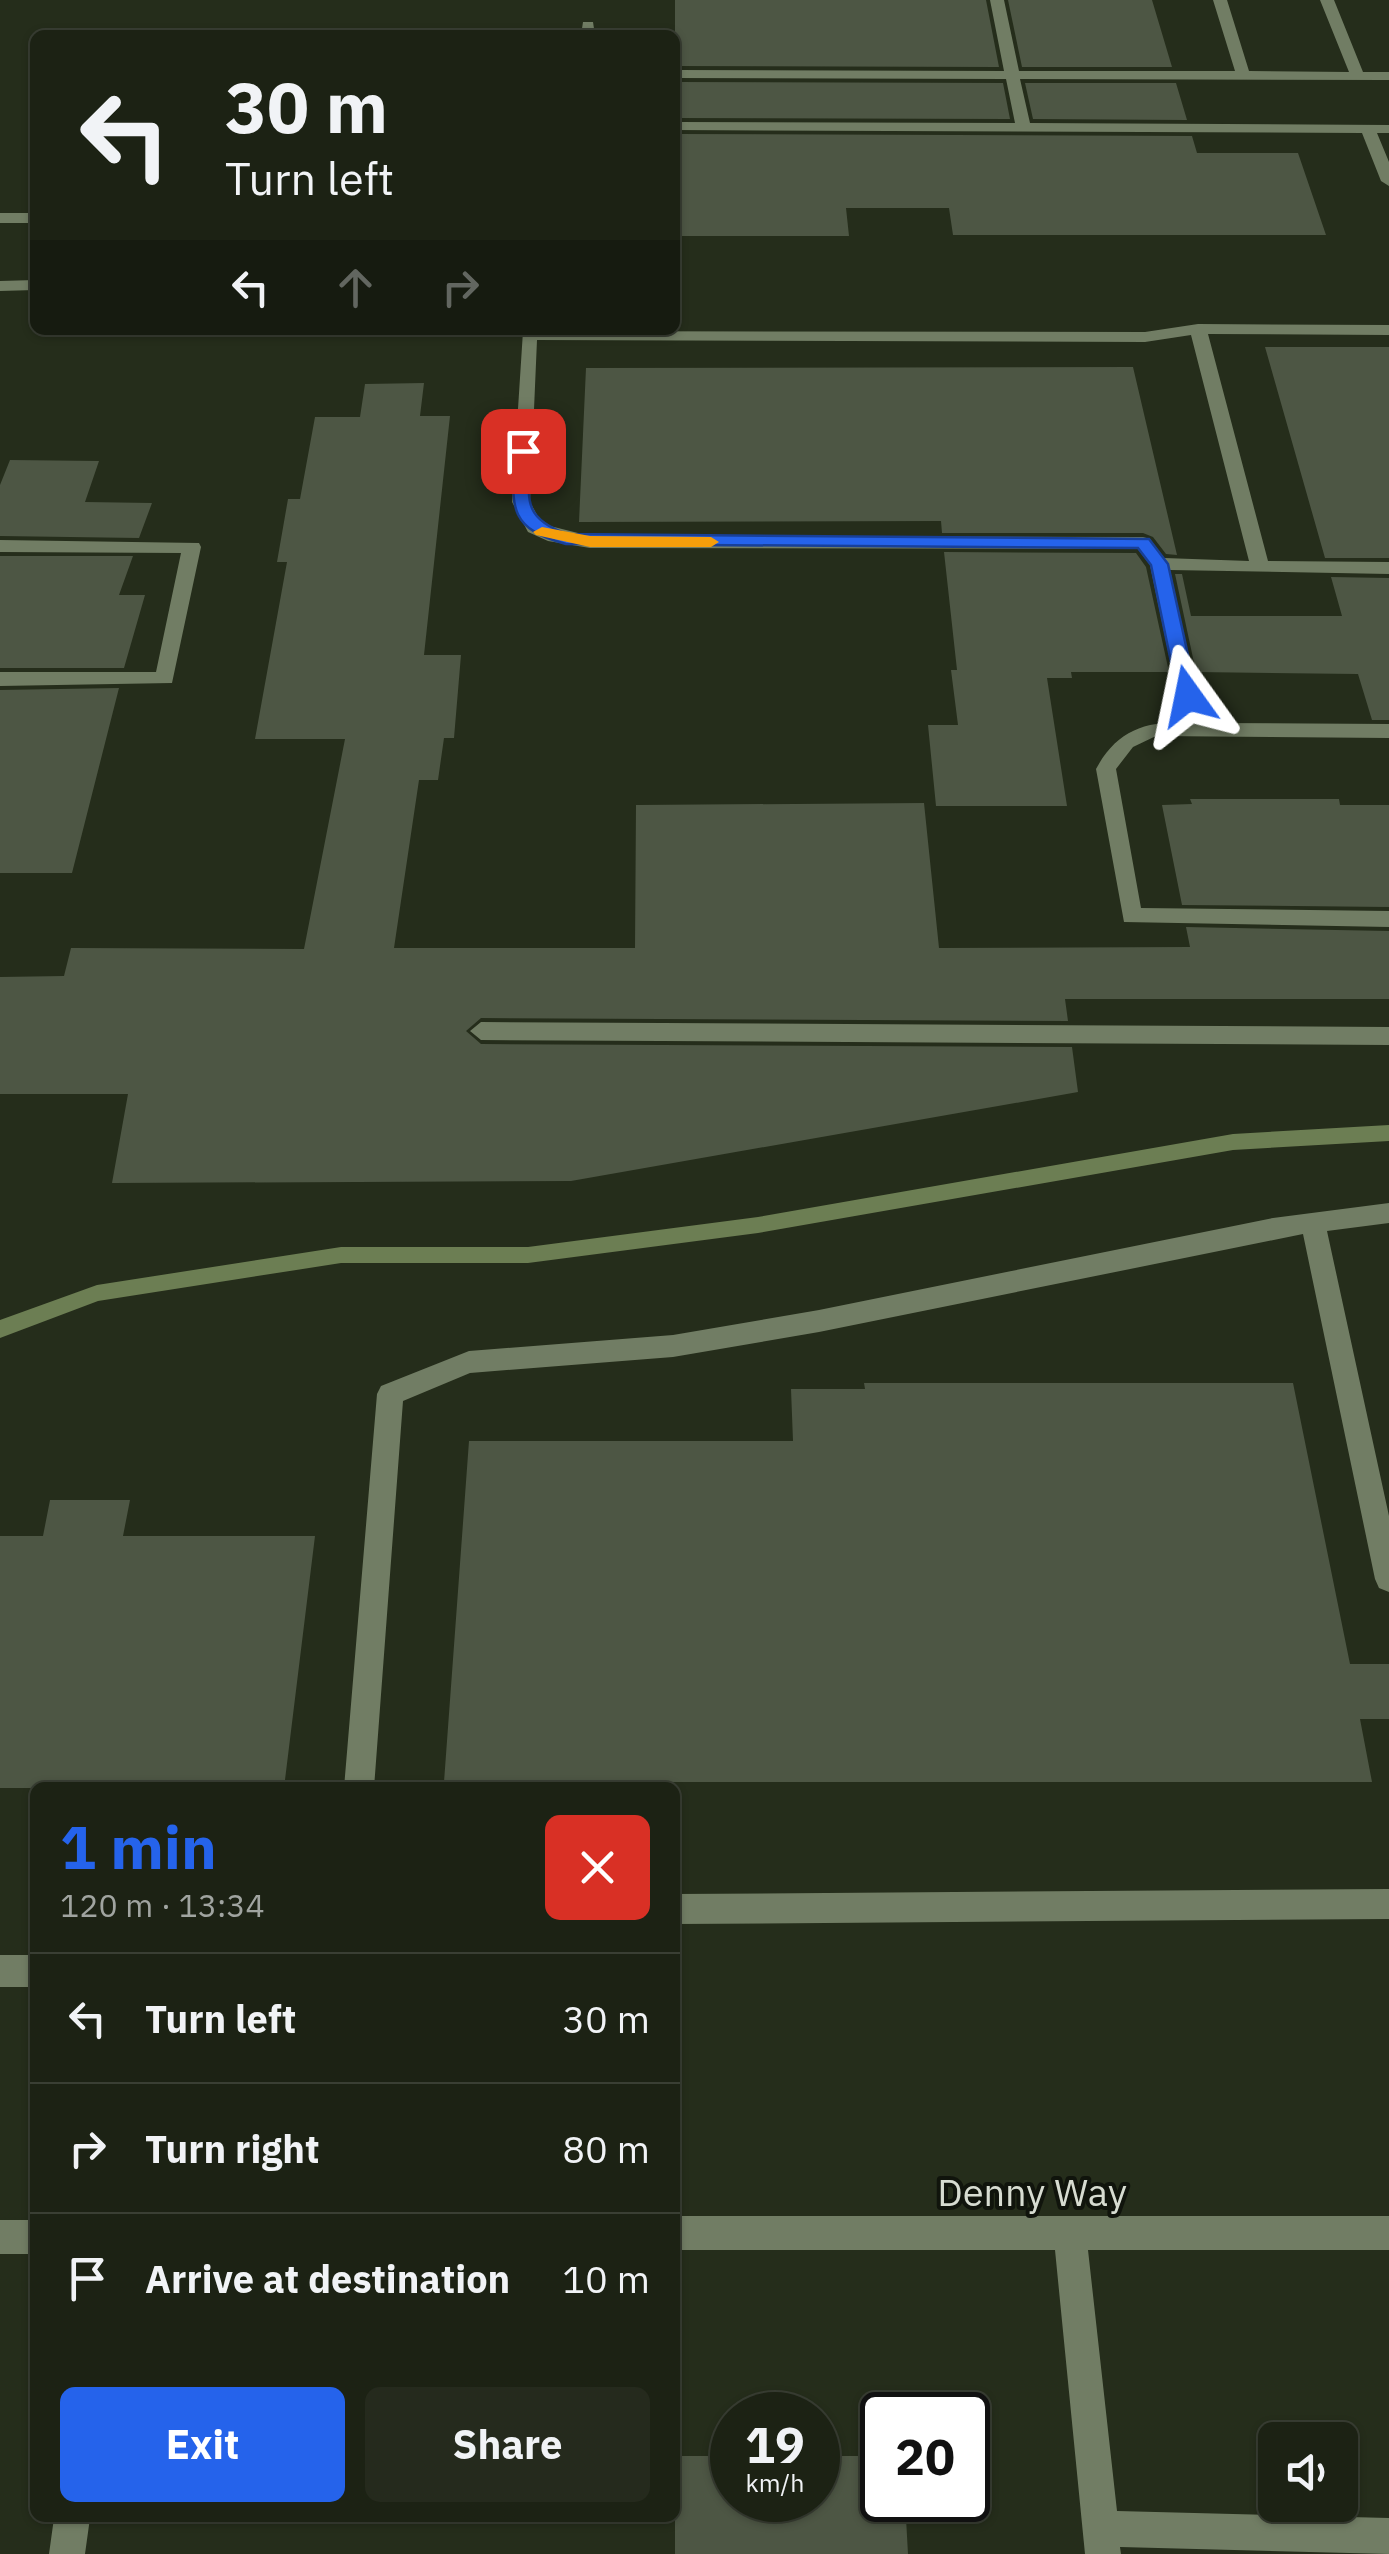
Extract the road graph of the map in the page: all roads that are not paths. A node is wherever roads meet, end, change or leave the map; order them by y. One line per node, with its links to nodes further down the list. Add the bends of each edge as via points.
1 (997, 0): 5 (street)
2 (1220, 0): 6 (street)
3 (1327, 0): 7 (street)
4 (680, 74): 5 (street)
5 (1012, 74): 6 (street); 10 (street)
6 (1244, 75): 7 (street)
7 (1358, 76): 8 (street)
8 (1389, 76)
9 (680, 126): 10 (street)
10 (1023, 127): 11 (street)
11 (1368, 129): 12 (street); 13 (street)
12 (1389, 129)
13 (1389, 181)
14 (0, 218): 15 (street)
15 (30, 218)
16 (30, 285): 17 (street)
17 (0, 286)
18 (1198, 330): 19 (street); 21 (street, via 1145,337 529,335 520,502 534,528 548,535 590,542 1143,543); 22 (street)
19 (1389, 330)
20 (0, 546): 24 (street, via 192,547 165,678)
21 (1159, 564): 22 (street); 25 (street)
22 (1260, 567): 23 (street)
23 (1389, 568)
24 (0, 679)
25 (1194, 729): 26 (street); 27 (street, via 1138,732 1106,769 1132,916)
26 (1389, 731)
27 (1389, 919)
28 (482, 1030): 29 (street)
29 (1389, 1036)
30 (1389, 1212): 31 (street)
31 (1313, 1223): 32 (street); 33 (street, via 819,1322 673,1346 469,1362 390,1394)
32 (1389, 1578)
33 (358, 1782)
34 (1389, 1904): 35 (street)
35 (680, 1909)
36 (30, 1971): 37 (street)
37 (0, 1972)
38 (680, 2233): 39 (street, Denny Way)
39 (1070, 2233): 40 (street, Denny Way); 45 (street)
40 (1389, 2233)
41 (0, 2237): 42 (street)
42 (30, 2238)
43 (72, 2522): 46 (street)
44 (1389, 2536): 45 (street)
45 (1102, 2542)
46 (68, 2554)

